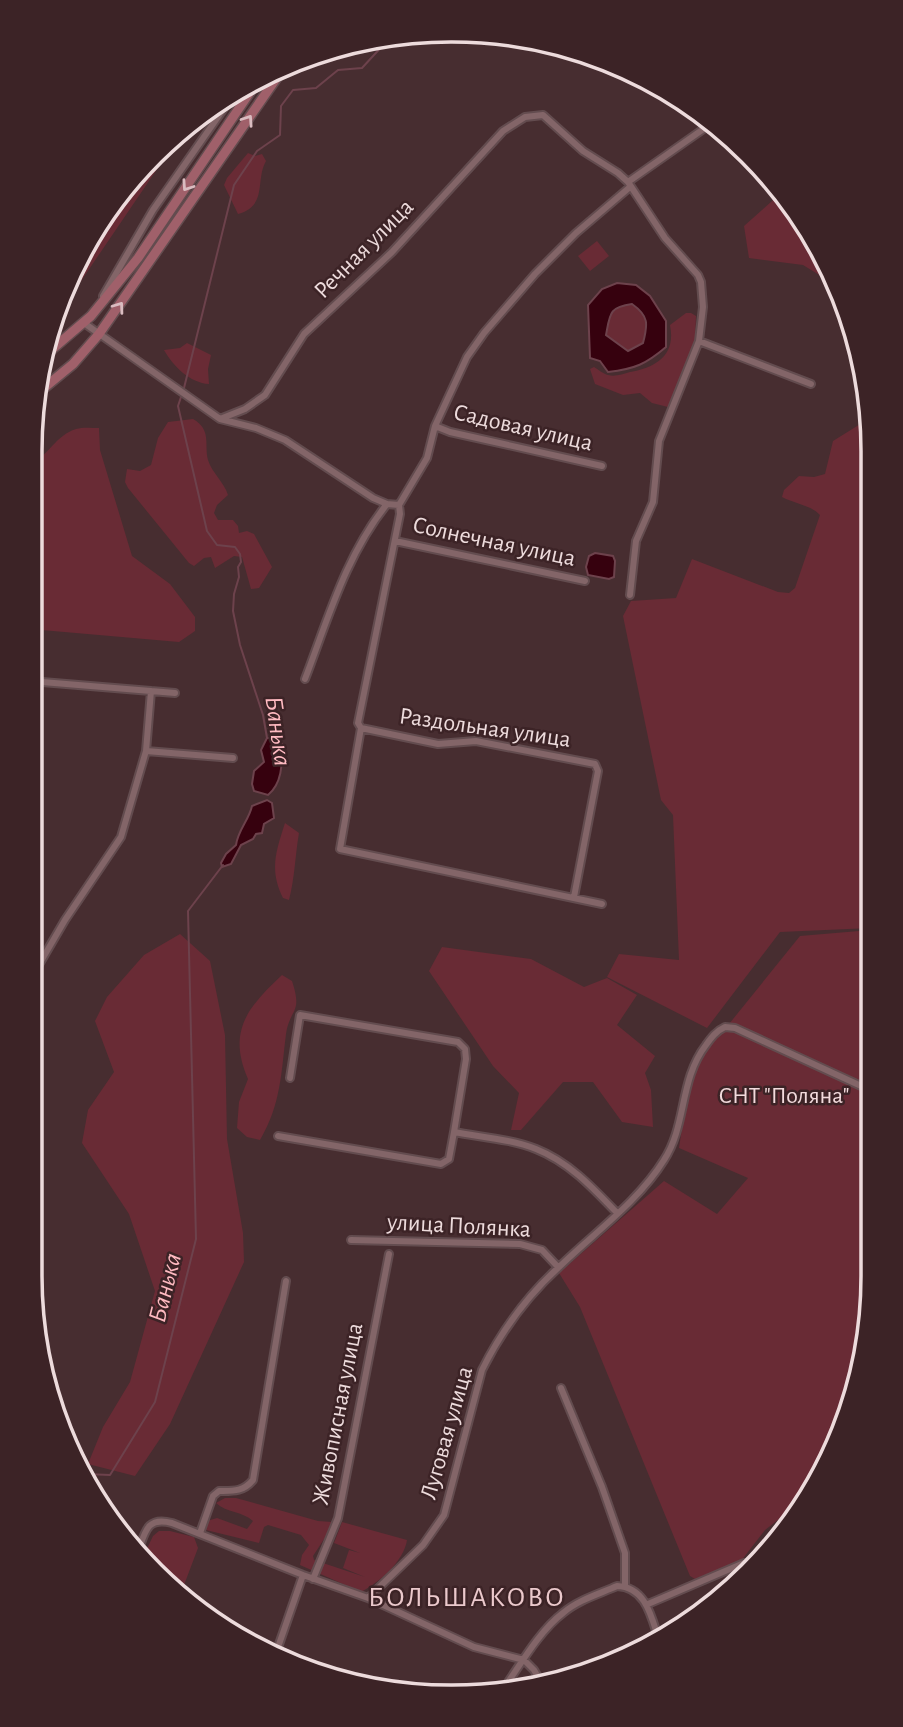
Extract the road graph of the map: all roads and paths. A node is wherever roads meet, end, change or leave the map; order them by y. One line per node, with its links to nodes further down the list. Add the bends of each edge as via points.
1 (273, 82): 7 (street, one-way to 1)
2 (246, 97): 6 (street, one-way to 6, via 138,258)
3 (220, 114): 6 (street, via 153,210)
4 (704, 129): 5 (street)
5 (629, 184): 8 (street, via 665,238 698,275 703,307); 12 (street, Речная улица, via 542,115 525,117 503,131 392,252 304,334 265,395 245,410); 13 (street, via 561,248 484,332 467,357)
6 (88, 320): 7 (street); 9 (street)
7 (99, 334): 11 (street); 12 (street)
8 (699, 341): 10 (street); 19 (street, via 659,441 653,502 636,541)
9 (56, 346)
10 (811, 384)
11 (48, 385)
12 (220, 419): 15 (street, via 285,440)
13 (435, 426): 14 (street, Садовая улица); 16 (street, via 427,458)
14 (602, 466)
15 (387, 504): 16 (street); 20 (street, via 350,560)
16 (398, 505): 17 (street)
17 (395, 541): 18 (street, Солнечная улица); 24 (street, via 358,723)
18 (585, 581)
19 (630, 595)
20 (305, 679)
21 (42, 682): 22 (street)
22 (151, 691): 23 (street); 25 (street)
23 (175, 693)
24 (361, 728): 27 (street, via 340,849); 27 (street, Раздольная улица, via 438,744 476,741 595,764 598,771)
25 (146, 751): 26 (street); 29 (street, via 121,838)
26 (233, 758)
27 (574, 897): 28 (street)
28 (602, 904)
29 (42, 959)
30 (290, 1078): 32 (street, via 300,1015 458,1042 466,1059)
31 (861, 1086): 34 (street, Луговая улица, via 725,1027 700,1052 689,1074 670,1151)
32 (454, 1132): 33 (street, via 449,1159 441,1164); 34 (street, via 533,1148 555,1158)
33 (278, 1136)
34 (617, 1213): 37 (street, Луговая улица)
35 (351, 1240): 37 (street, улица Полянка, via 520,1244 542,1250)
36 (389, 1254): 44 (street, Живописная улица, via 338,1518)
37 (558, 1267): 46 (street, Луговая улица, via 527,1301 482,1370 444,1515 424,1545)
38 (286, 1281): 40 (street, via 253,1480 239,1491 219,1490 213,1496)
39 (561, 1388): 45 (street, via 625,1553)
40 (200, 1533): 41 (street, via 158,1521 145,1530); 43 (street)
41 (141, 1542)
42 (742, 1564): 47 (street)
43 (303, 1575): 44 (street); 49 (street)
44 (313, 1579): 46 (street)
45 (625, 1586): 47 (street); 50 (street, via 562,1613)
46 (368, 1598): 50 (street, via 465,1643)
47 (648, 1604): 48 (street)
48 (657, 1630)
49 (278, 1647)
50 (524, 1660): 51 (street); 52 (street)
51 (537, 1676)
52 (510, 1680)

